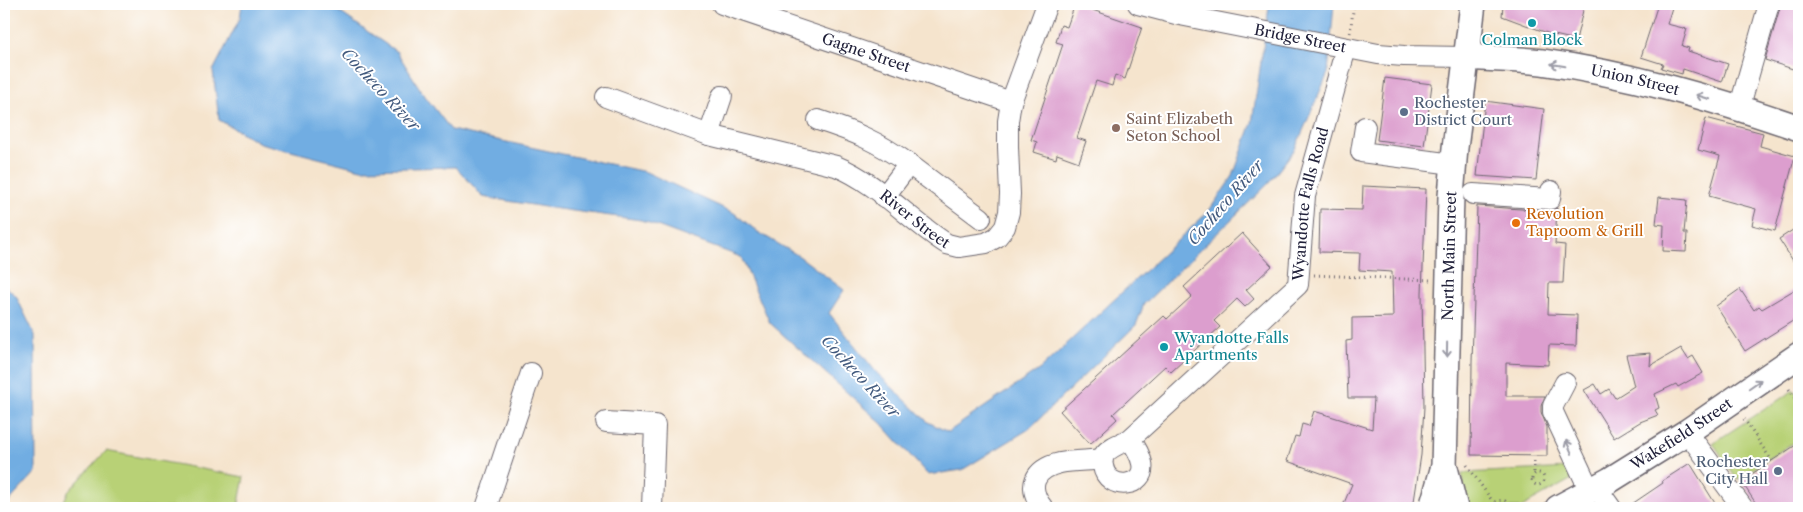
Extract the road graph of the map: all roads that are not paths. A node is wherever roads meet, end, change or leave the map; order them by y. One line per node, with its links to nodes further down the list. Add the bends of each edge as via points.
1 (722, 4): 10 (street, Gagne Street)
2 (1047, 4): 10 (street, River Street)
3 (1138, 4): 6 (street, Bridge Street, via 1247,28)
4 (1473, 4): 7 (main road, North Main Street)
5 (1769, 4): 11 (street)
6 (1345, 43): 7 (street, Bridge Street, via 1378,54); 27 (street, Wyandotte Falls Road, via 1305,196 1298,285)
7 (1466, 57): 11 (main road, Union Street, one-way to 7, via 1616,75 1540,62); 17 (main road, North Main Street)
8 (722, 96): 15 (street)
9 (606, 97): 15 (street, River Street)
10 (1011, 102): 20 (street, River Street, via 1008,121 1009,212 1005,227 997,236 986,243 958,247 947,244)
11 (1739, 109): 14 (main road, Union Street)
12 (818, 120): 16 (street, via 873,140)
13 (1364, 127): 17 (street, via 1361,152)
14 (1799, 128)
15 (709, 136): 20 (street, River Street, via 836,166 859,177)
16 (909, 164): 20 (street); 21 (street)
17 (1453, 164): 29 (main road, North Main Street, one-way to 29, via 1448,261)
18 (1550, 191): 19 (street, via 1550,199)
19 (1473, 194)
20 (884, 196)
21 (981, 218)
22 (1799, 354): 26 (main road, Wakefield Street, one-way to 22)
23 (531, 373): 32 (street)
24 (1565, 383): 30 (street, one-way to 24, via 1553,412)
25 (606, 422): 33 (street, via 655,425)
26 (1687, 432): 30 (main road, Wakefield Street); 38 (street)
27 (1130, 439): 28 (street, Wyandotte Falls Road, via 1112,448); 28 (street, via 1143,471 1134,481 1128,484 1113,482 1103,468)
28 (1103, 459): 34 (street, via 1062,463 1040,473 1034,480 1033,491)
29 (1456, 465): 35 (main road, North Main Street); 36 (main road)
30 (1593, 489): 31 (main road, Wakefield Street); 37 (street)
31 (1552, 498)
32 (486, 508)
33 (652, 508)
34 (1043, 508)
35 (1432, 508)
36 (1455, 508)
37 (1612, 508)
38 (1743, 508)

